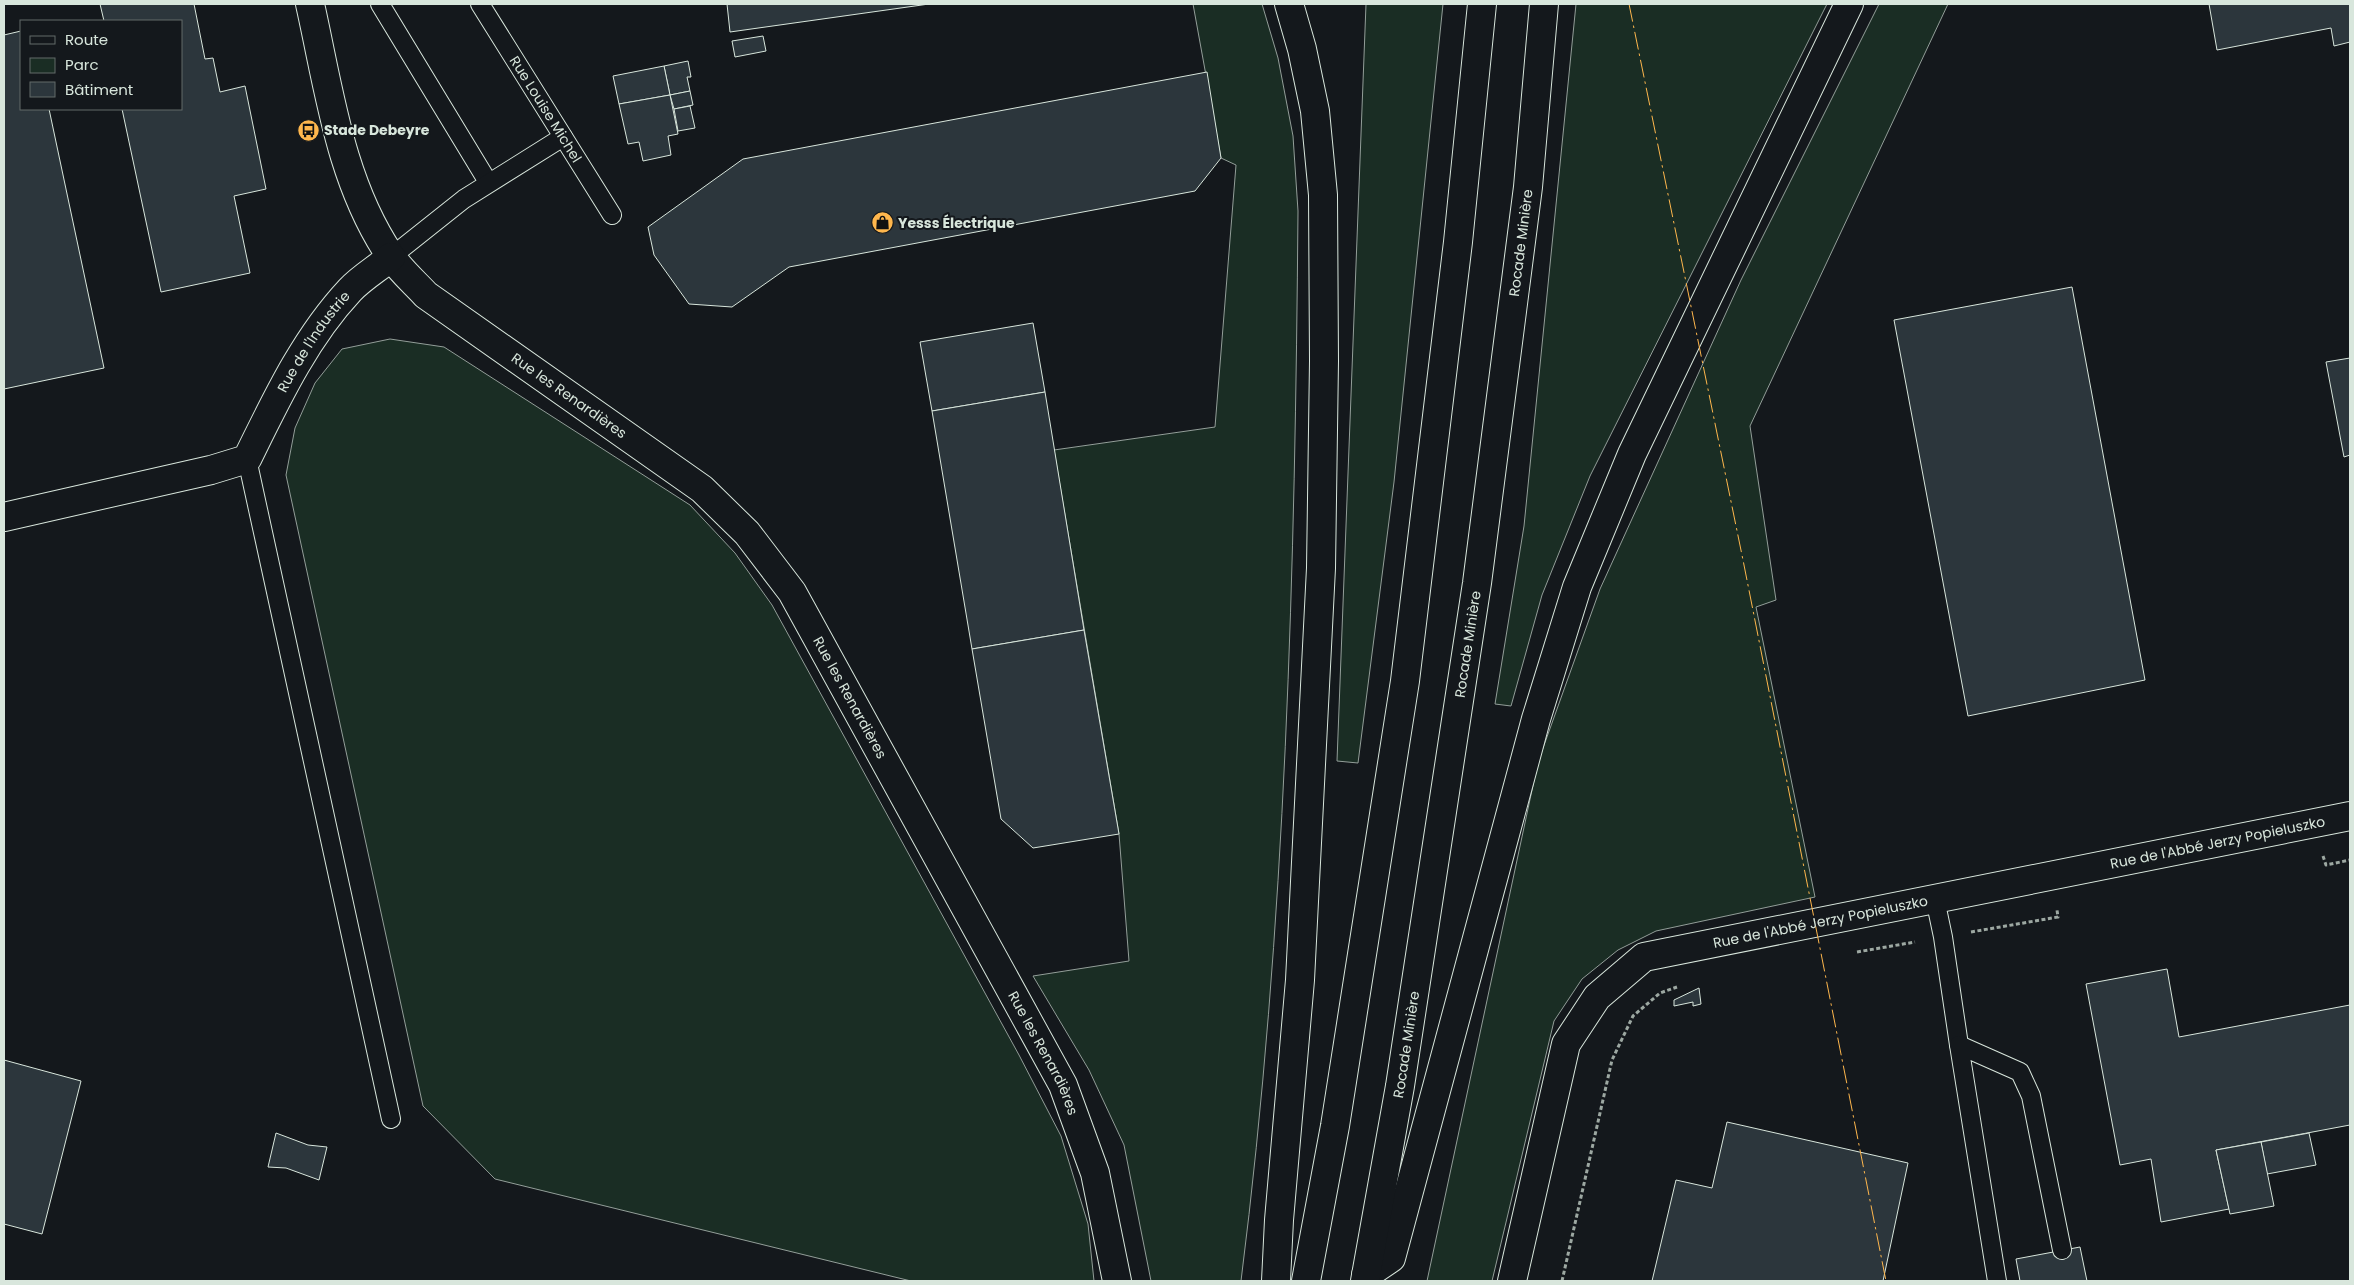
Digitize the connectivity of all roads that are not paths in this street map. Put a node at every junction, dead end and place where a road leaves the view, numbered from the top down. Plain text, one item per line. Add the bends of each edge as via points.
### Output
1 (310, 4) edge
2 (380, 4) edge
3 (480, 4) edge
4 (1289, 4) edge
5 (1482, 4) edge
6 (1544, 4) edge
7 (1849, 4) edge
8 (563, 137) junction
9 (488, 182) junction
10 (612, 215) dead end
11 (391, 257) junction
12 (247, 459) junction
13 (4, 517) edge
14 (2350, 816) edge
15 (1935, 899) junction
16 (1959, 1046) junction
17 (391, 1119) dead end
18 (2062, 1250) dead end
19 (1365, 1278) edge
20 (1117, 1281) edge
21 (1276, 1281) edge
22 (1306, 1281) edge
23 (1512, 1281) edge
24 (1997, 1281) edge

1 - 11 main road via 343,156 366,214
2 - 9 lane
3 - 8 lane, Rue Louise Michel
4 - 21 main road via 1314,111 1323,195 1324,361 1321,568 1302,941
5 - 22 main road via 1458,242 1405,681 1335,1126
6 - 19 main road, Rocade Minière via 1528,187 1478,583 1400,1086
7 - 19 main road via 1632,454 1577,587 1536,719 1391,1258
8 - 9 lane
8 - 10 lane, Rue Louise Michel
9 - 11 lane
11 - 12 main road, Rue de l'Industrie via 351,288 325,319 281,390
11 - 20 main road, Rue les Renardières via 426,295 454,316 702,489 747,533 792,592 1063,1084 1096,1174
12 - 13 main road
12 - 17 lane
14 - 15 main road, Rue de l'Abbé Jerzy Popieluszko
15 - 16 lane
15 - 23 main road, Rue de l'Abbé Jerzy Popieluszko via 1644,957 1597,997 1566,1044
16 - 18 lane via 2020,1072 2031,1096
16 - 24 lane

